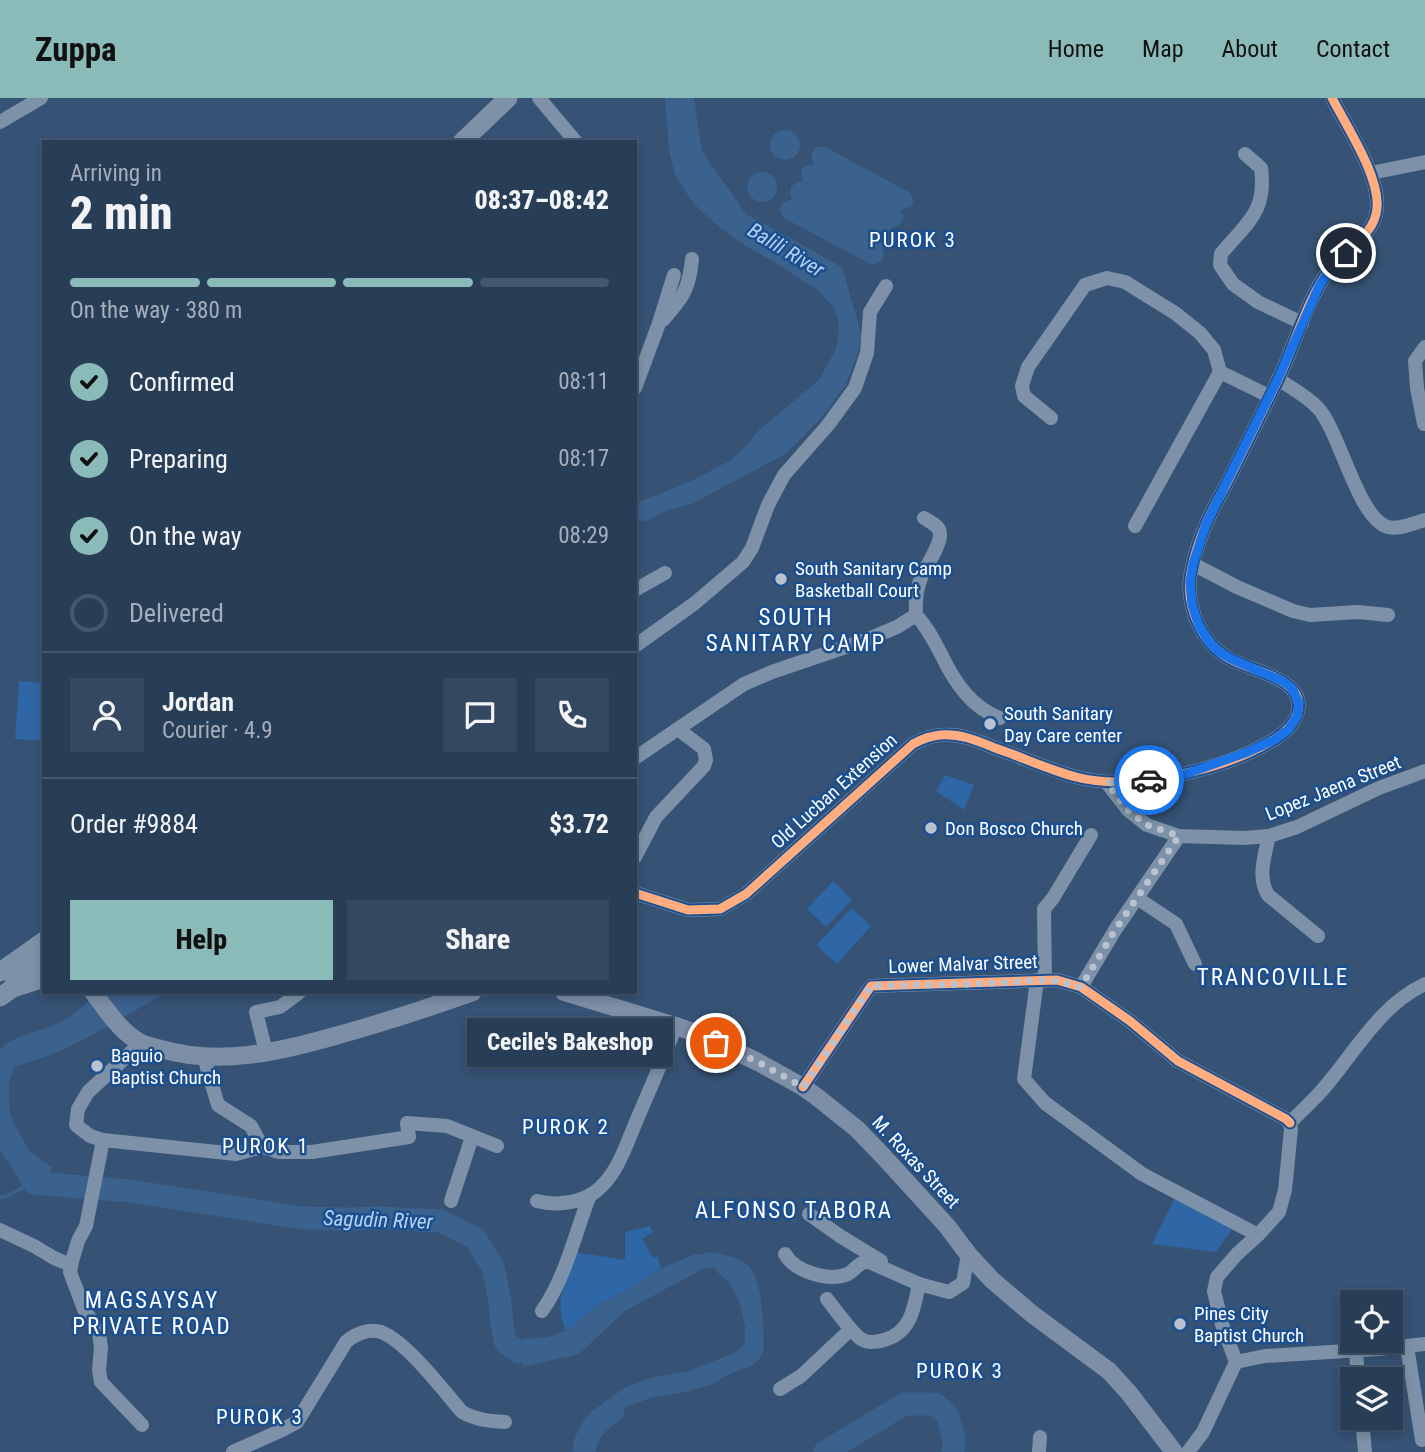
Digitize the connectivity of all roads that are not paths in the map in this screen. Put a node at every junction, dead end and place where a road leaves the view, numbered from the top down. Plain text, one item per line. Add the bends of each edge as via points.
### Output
1 (41, 98) edge
2 (509, 98) edge
3 (539, 98) edge
4 (1332, 98) edge
5 (0, 122) edge
6 (464, 140) edge
7 (574, 140) edge
8 (1245, 154) dead end
9 (1425, 162) edge
10 (1371, 173) junction
11 (692, 259) dead end
12 (674, 275) dead end
13 (886, 286) dead end
14 (1302, 323) junction
15 (658, 326) junction
16 (1425, 347) edge
17 (1220, 372) junction
18 (637, 378) edge
19 (1278, 379) junction
20 (1269, 396) junction
21 (1051, 418) dead end
22 (1424, 424) edge
23 (924, 518) dead end
24 (1425, 520) edge
25 (1135, 526) dead end
26 (1193, 564) junction
27 (665, 573) dead end
28 (637, 589) edge
29 (916, 615) junction
30 (1388, 615) dead end
31 (637, 645) edge
32 (1000, 718) dead end
33 (677, 729) junction
34 (637, 757) edge
35 (1425, 771) edge
36 (1107, 783) junction
37 (1091, 835) dead end
38 (1179, 836) junction
39 (1269, 836) junction
40 (637, 853) edge
41 (637, 894) edge
42 (1137, 898) junction
43 (1318, 936) dead end
44 (40, 949) edge
45 (1195, 964) dead end
46 (0, 972) edge
47 (42, 979) edge
48 (1041, 980) junction
49 (0, 983) edge
50 (1425, 984) edge
51 (1081, 987) junction
52 (94, 994) edge
53 (297, 994) edge
54 (467, 994) edge
55 (571, 994) edge
56 (0, 998) edge
57 (676, 1026) junction
58 (141, 1043) junction
59 (265, 1052) junction
60 (205, 1058) junction
61 (803, 1087) junction
62 (1290, 1123) junction
63 (472, 1137) junction
64 (103, 1140) junction
65 (498, 1146) dead end
66 (262, 1147) junction
67 (590, 1195) junction
68 (451, 1201) dead end
69 (537, 1201) dead end
70 (809, 1214) dead end
71 (0, 1230) edge
72 (1258, 1235) junction
73 (785, 1254) dead end
74 (968, 1254) junction
75 (71, 1265) junction
76 (927, 1286) junction
77 (827, 1299) dead end
78 (542, 1311) dead end
79 (850, 1330) junction
80 (1425, 1344) edge
81 (1403, 1346) edge
82 (1407, 1346) junction
83 (1340, 1351) edge
84 (1236, 1362) junction
85 (780, 1390) dead end
86 (505, 1422) dead end
87 (142, 1425) dead end
88 (1363, 1430) edge
89 (1040, 1437) dead end
90 (1422, 1440) dead end
91 (233, 1452) edge
92 (1039, 1452) edge
93 (1174, 1452) edge
94 (1188, 1452) edge
95 (1365, 1452) edge

1 - 5 street
2 - 6 highway
3 - 7 street
4 - 10 street
8 - 14 street via 1261,168 1264,185 1259,206 1221,254 1220,265 1233,284 1258,302
9 - 10 street
10 - 14 street via 1378,206 1375,219 1330,269
11 - 15 street via 690,281 680,301
12 - 15 street
13 - 31 street via 870,312 867,353 855,388 783,475 743,562
14 - 19 street
15 - 18 street
16 - 22 street via 1415,361
17 - 20 street
17 - 21 street via 1214,351 1200,333 1125,282 1107,278 1085,285 1028,368 1024,396
17 - 25 street
19 - 20 street
19 - 24 street via 1318,407 1369,512 1387,527
20 - 26 street via 1206,524
23 - 29 street via 940,534 920,579
26 - 30 street via 1293,611
26 - 36 street, Old Lucban Extension via 1192,605 1209,642 1231,659 1288,685 1299,703 1297,716 1288,730 1248,752 1177,777
27 - 28 street
29 - 32 street via 962,690 979,707
29 - 33 street via 866,640 744,684
33 - 34 street
33 - 40 street via 704,749 706,760 656,817
35 - 39 street, Lopez Jaena Street
36 - 38 street, Lopez Jaena Street via 1147,825
36 - 41 street, Old Lucban Extension via 1077,777 968,737 925,737 746,894 720,909 688,910
37 - 48 street via 1044,909
38 - 39 street, Lopez Jaena Street
38 - 42 street
39 - 43 street via 1263,887
42 - 45 street via 1176,924
42 - 51 street
44 - 46 highway
44 - 49 highway
47 - 56 highway via 13,988
48 - 51 street, Lower Malvar Street
48 - 61 street, Lower Malvar Street via 871,986
48 - 72 street via 1024,1079 1045,1103 1142,1174
50 - 62 street via 1410,991 1374,1024
51 - 62 street, Lower Malvar Street via 1178,1061
52 - 58 main road via 117,1024
53 - 59 street via 281,1007 257,1012
54 - 59 main road via 415,1013
55 - 57 main road, M. Roxas Street
57 - 61 main road, M. Roxas Street
57 - 67 street via 615,1170
58 - 60 main road
58 - 64 street via 88,1092 78,1109 76,1125
59 - 60 main road
60 - 66 street via 218,1105 251,1126
61 - 74 main road, M. Roxas Street via 883,1156
62 - 72 street via 1279,1212
63 - 65 street
63 - 66 street via 447,1126 407,1123 409,1137 312,1152
63 - 68 street
64 - 66 street via 236,1154
64 - 75 street via 86,1226
67 - 69 street via 570,1202
67 - 78 street via 569,1256
70 - 76 street via 884,1262 925,1278
71 - 75 street
72 - 84 street via 1217,1277 1214,1291
73 - 76 street via 789,1261 818,1276 845,1275 867,1261
74 - 76 street via 962,1283 949,1292
74 - 93 main road, M. Roxas Street via 1032,1314 1109,1371
75 - 87 street via 74,1285 99,1332 102,1382
76 - 79 street via 911,1319 894,1336 863,1341
77 - 79 street
79 - 85 street
80 - 82 street
81 - 82 street
82 - 90 street
83 - 84 street
84 - 94 street via 1203,1432
86 - 91 street via 462,1412 403,1346 380,1331 366,1332 346,1342 297,1422
88 - 95 street
89 - 92 street

